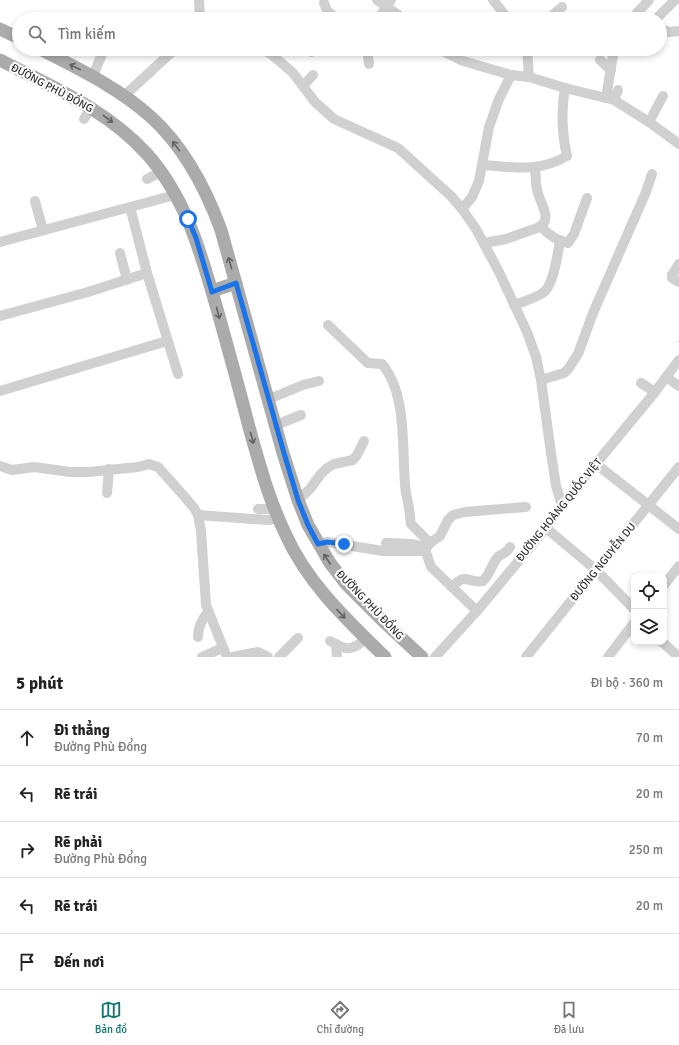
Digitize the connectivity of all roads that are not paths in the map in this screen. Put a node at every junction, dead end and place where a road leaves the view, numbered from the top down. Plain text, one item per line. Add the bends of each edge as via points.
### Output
1 (199, 0) edge
2 (377, 0) edge
3 (493, 0) edge
4 (648, 0) edge
5 (675, 0) edge
6 (324, 2) dead end
7 (389, 3) edge
8 (562, 7) dead end
9 (200, 12) edge
10 (328, 12) edge
11 (383, 12) edge
12 (397, 12) edge
13 (502, 12) edge
14 (556, 12) edge
15 (638, 12) edge
16 (663, 12) edge
17 (0, 28) edge
18 (667, 31) edge
19 (679, 31) edge
20 (12, 34) edge
21 (54, 56) edge
22 (101, 56) edge
23 (167, 56) edge
24 (272, 56) edge
25 (368, 56) edge
26 (453, 56) edge
27 (528, 56) edge
28 (613, 56) edge
29 (0, 60) edge
30 (600, 60) dead end
31 (369, 64) dead end
32 (611, 70) junction
33 (313, 75) dead end
34 (511, 75) junction
35 (93, 76) junction
36 (529, 77) junction
37 (303, 86) junction
38 (565, 88) junction
39 (618, 90) dead end
40 (124, 96) junction
41 (663, 96) dead end
42 (610, 99) junction
43 (91, 107) junction
44 (84, 119) dead end
45 (649, 122) junction
46 (679, 144) edge
47 (482, 165) junction
48 (535, 167) junction
49 (161, 172) junction
50 (652, 174) dead end
51 (147, 179) dead end
52 (176, 195) junction
53 (587, 198) dead end
54 (35, 201) dead end
55 (130, 207) junction
56 (462, 209) junction
57 (541, 227) junction
58 (43, 230) junction
59 (560, 240) junction
60 (0, 242) edge
61 (484, 244) junction
62 (120, 253) dead end
63 (679, 264) edge
64 (148, 273) junction
65 (127, 280) junction
66 (679, 282) edge
67 (236, 283) junction
68 (212, 292) junction
69 (514, 305) junction
70 (0, 316) edge
71 (328, 325) dead end
72 (167, 341) junction
73 (679, 360) edge
74 (178, 374) dead end
75 (666, 377) junction
76 (541, 380) junction
77 (319, 381) dead end
78 (641, 383) dead end
79 (679, 386) edge
80 (0, 391) edge
81 (655, 392) junction
82 (269, 399) junction
83 (301, 415) dead end
84 (276, 425) junction
85 (364, 441) dead end
86 (596, 464) junction
87 (0, 466) edge
88 (679, 467) edge
89 (109, 469) junction
90 (107, 494) dead end
91 (298, 500) junction
92 (649, 504) junction
93 (562, 505) junction
94 (526, 507) dead end
95 (258, 509) dead end
96 (276, 514) junction
97 (198, 515) junction
98 (546, 528) junction
99 (679, 529) edge
100 (386, 543) dead end
101 (318, 544) junction
102 (427, 546) junction
103 (510, 547) dead end
104 (679, 566) edge
105 (596, 570) junction
106 (667, 581) edge
107 (452, 587) junction
108 (631, 606) edge
109 (477, 611) junction
110 (208, 612) junction
111 (631, 627) edge
112 (198, 637) dead end
113 (298, 638) dead end
114 (366, 639) junction
115 (665, 645) edge
116 (224, 652) edge
117 (202, 657) edge
118 (232, 657) edge
119 (268, 657) edge
120 (279, 657) edge
121 (337, 657) edge
122 (385, 657) edge
123 (422, 657) edge
124 (435, 657) edge
125 (526, 657) edge
126 (608, 657) edge
127 (679, 657) edge

1 - 9 street
2 - 7 street
3 - 13 street
4 - 15 street
5 - 16 street
6 - 10 street
7 - 11 street
7 - 12 street
8 - 14 street
17 - 20 main road
18 - 19 street
35 -> 21 main road, ĐƯỜNG PHÙ ĐỔNG
22 - 35 street
23 - 40 street
24 - 37 street via 293,73
25 - 31 street
26 - 34 street
27 - 36 street
28 - 32 street
29 - 43 main road, ĐƯỜNG PHÙ ĐỔNG
30 - 32 street
32 - 42 street
33 - 37 street
34 - 36 street
34 - 47 street via 489,127
35 - 40 main road, ĐƯỜNG PHÙ ĐỔNG
36 - 38 street
37 - 56 street via 315,102 334,119 398,148 440,185
38 - 42 street
38 - 48 street via 562,103 567,156 548,165
39 - 42 street
67 -> 40 main road, ĐƯỜNG PHÙ ĐỔNG via 221,230 202,185 171,139 151,117
41 - 45 street
42 - 45 street
43 - 44 street
43 -> 49 main road, ĐƯỜNG PHÙ ĐỔNG via 116,125 147,154
45 - 46 street
47 - 48 street
47 - 56 street via 472,197
48 - 57 street via 537,191 546,216
49 - 51 street
49 - 52 main road, ĐƯỜNG PHÙ ĐỔNG
50 - 76 street via 578,354 564,373
52 - 55 street
52 - 68 main road, ĐƯỜNG PHÙ ĐỔNG via 196,238
53 - 59 street via 570,241 567,243
54 - 58 street
55 - 58 street
55 - 64 street
56 - 61 street
57 - 59 street
57 - 61 street
58 - 60 street
59 - 69 street via 556,263 545,291
61 - 69 street
62 - 65 street
63 - 66 street via 672,275 672,278
64 - 65 street
64 - 72 street
65 - 70 street
67 - 68 main road
67 - 82 main road, ĐƯỜNG PHÙ ĐỔNG
68 -> 96 main road, ĐƯỜNG PHÙ ĐỔNG via 258,460
69 - 76 street via 536,357
71 - 102 street via 368,363 382,364 396,391 402,419 405,486 410,520
72 - 74 street
72 - 80 street
73 - 75 street, ĐƯỜNG HOÀNG QUỐC VIỆT
75 - 79 street
75 - 81 street, ĐƯỜNG HOÀNG QUỐC VIỆT
76 - 93 street via 556,486
77 - 82 street
78 - 81 street
81 - 86 street, ĐƯỜNG HOÀNG QUỐC VIỆT
82 - 84 main road, ĐƯỜNG PHÙ ĐỔNG
83 - 84 street
84 - 91 main road, ĐƯỜNG PHÙ ĐỔNG
85 - 91 street via 353,460 327,468
86 - 92 street
86 - 93 street, ĐƯỜNG HOÀNG QUỐC VIỆT
87 - 89 street via 12,470 34,467 70,472
88 - 92 street, ĐƯỜNG NGUYỄN DU
89 - 90 street
89 - 97 street via 149,464 158,467
91 - 101 main road, ĐƯỜNG PHÙ ĐỔNG
92 - 99 street
92 - 105 street, ĐƯỜNG NGUYỄN DU
93 - 98 street, ĐƯỜNG HOÀNG QUỐC VIỆT
94 - 102 street via 453,515 440,536
95 - 96 street
96 - 97 street via 268,520
96 -> 114 main road, ĐƯỜNG PHÙ ĐỔNG via 289,542 310,576 328,600
97 - 110 street
98 - 105 street
98 - 109 street, ĐƯỜNG HOÀNG QUỐC VIỆT
100 - 102 street
101 - 102 street via 327,542 383,551 411,551
123 -> 101 main road, ĐƯỜNG PHÙ ĐỔNG via 347,585
102 - 107 street via 431,567
103 - 107 street via 498,557 489,576 483,581 461,578
104 - 106 street
105 - 108 street
105 - 125 street, ĐƯỜNG NGUYỄN DU
107 - 109 street
109 - 124 street, ĐƯỜNG HOÀNG QUỐC VIỆT
110 - 112 street via 198,630
110 - 116 street
111 - 126 street
113 - 120 street
114 - 121 street via 351,649 333,642
114 - 122 main road, ĐƯỜNG PHÙ ĐỔNG
115 - 127 street
116 - 117 street
118 - 119 street via 258,652

